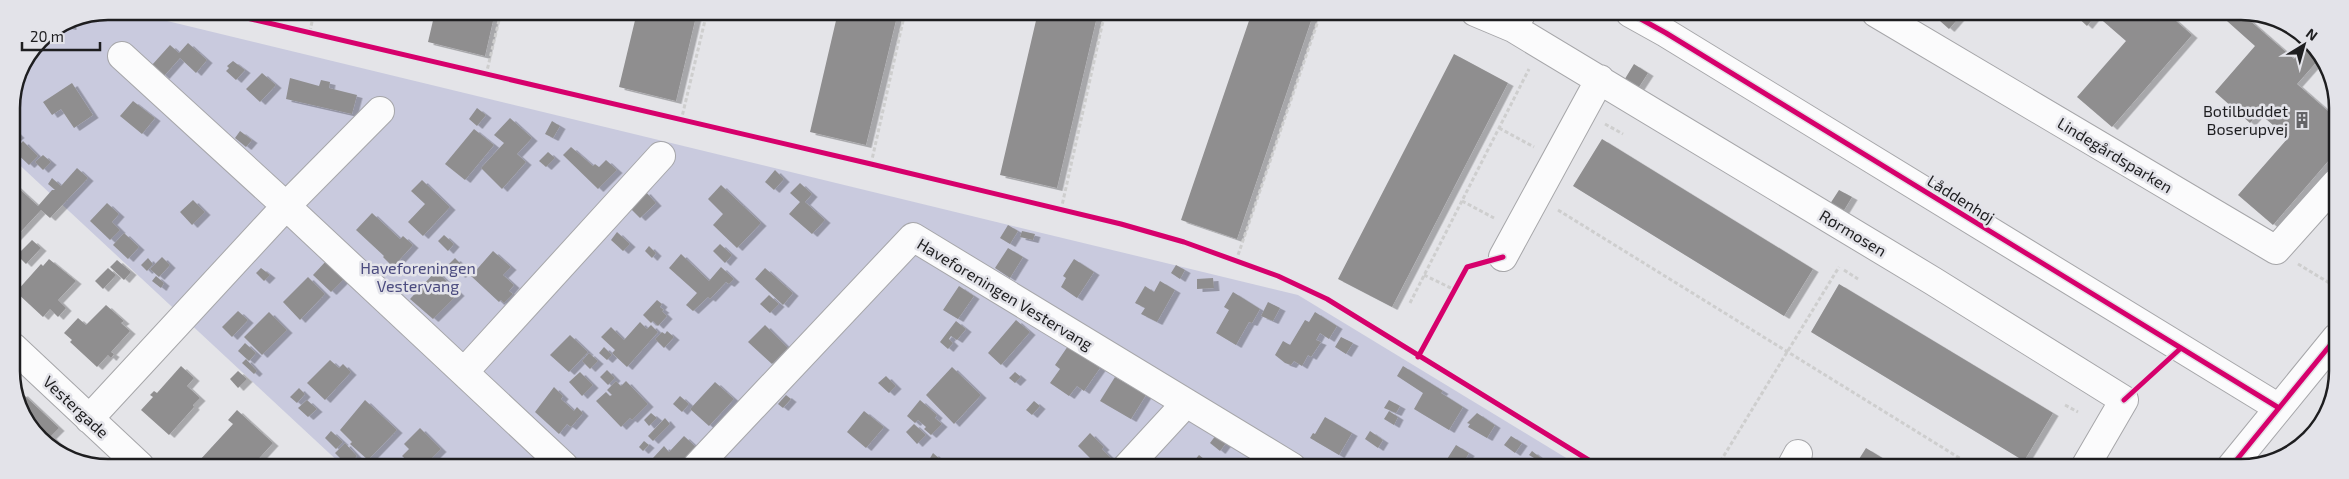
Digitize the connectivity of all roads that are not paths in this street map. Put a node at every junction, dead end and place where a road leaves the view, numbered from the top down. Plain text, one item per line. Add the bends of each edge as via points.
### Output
1 (1518, 20) edge
2 (1644, 20) edge
3 (1888, 20) edge
4 (122, 56) dead end
5 (1600, 79) junction
6 (380, 111) dead end
7 (661, 156) dead end
8 (2329, 191) edge
9 (286, 206) junction
10 (1503, 257) dead end
11 (2329, 347) edge
12 (20, 354) edge
13 (464, 372) junction
14 (1186, 403) junction
15 (2279, 408) junction
16 (89, 419) junction
17 (132, 459) edge
18 (557, 459) edge
19 (704, 459) edge
20 (1134, 459) edge
21 (1279, 459) edge
22 (2090, 459) edge
23 (2237, 459) edge

1 - 5 street, Rørmosen via 1542,45
2 - 15 street, Låddenhøj
3 - 8 street, Lindegårdsparken via 2276,250
4 - 9 street
5 - 10 street
5 - 22 street, Rørmosen via 2124,400
6 - 9 street
7 - 13 street
9 - 13 street
9 - 16 street
11 - 15 street
12 - 16 street, Vestergade
13 - 18 street
14 - 19 street, Haveforeningen Vestervang via 913,237
14 - 20 street
14 - 21 street, Haveforeningen Vestervang
15 - 23 street
16 - 17 street, Vestergade

